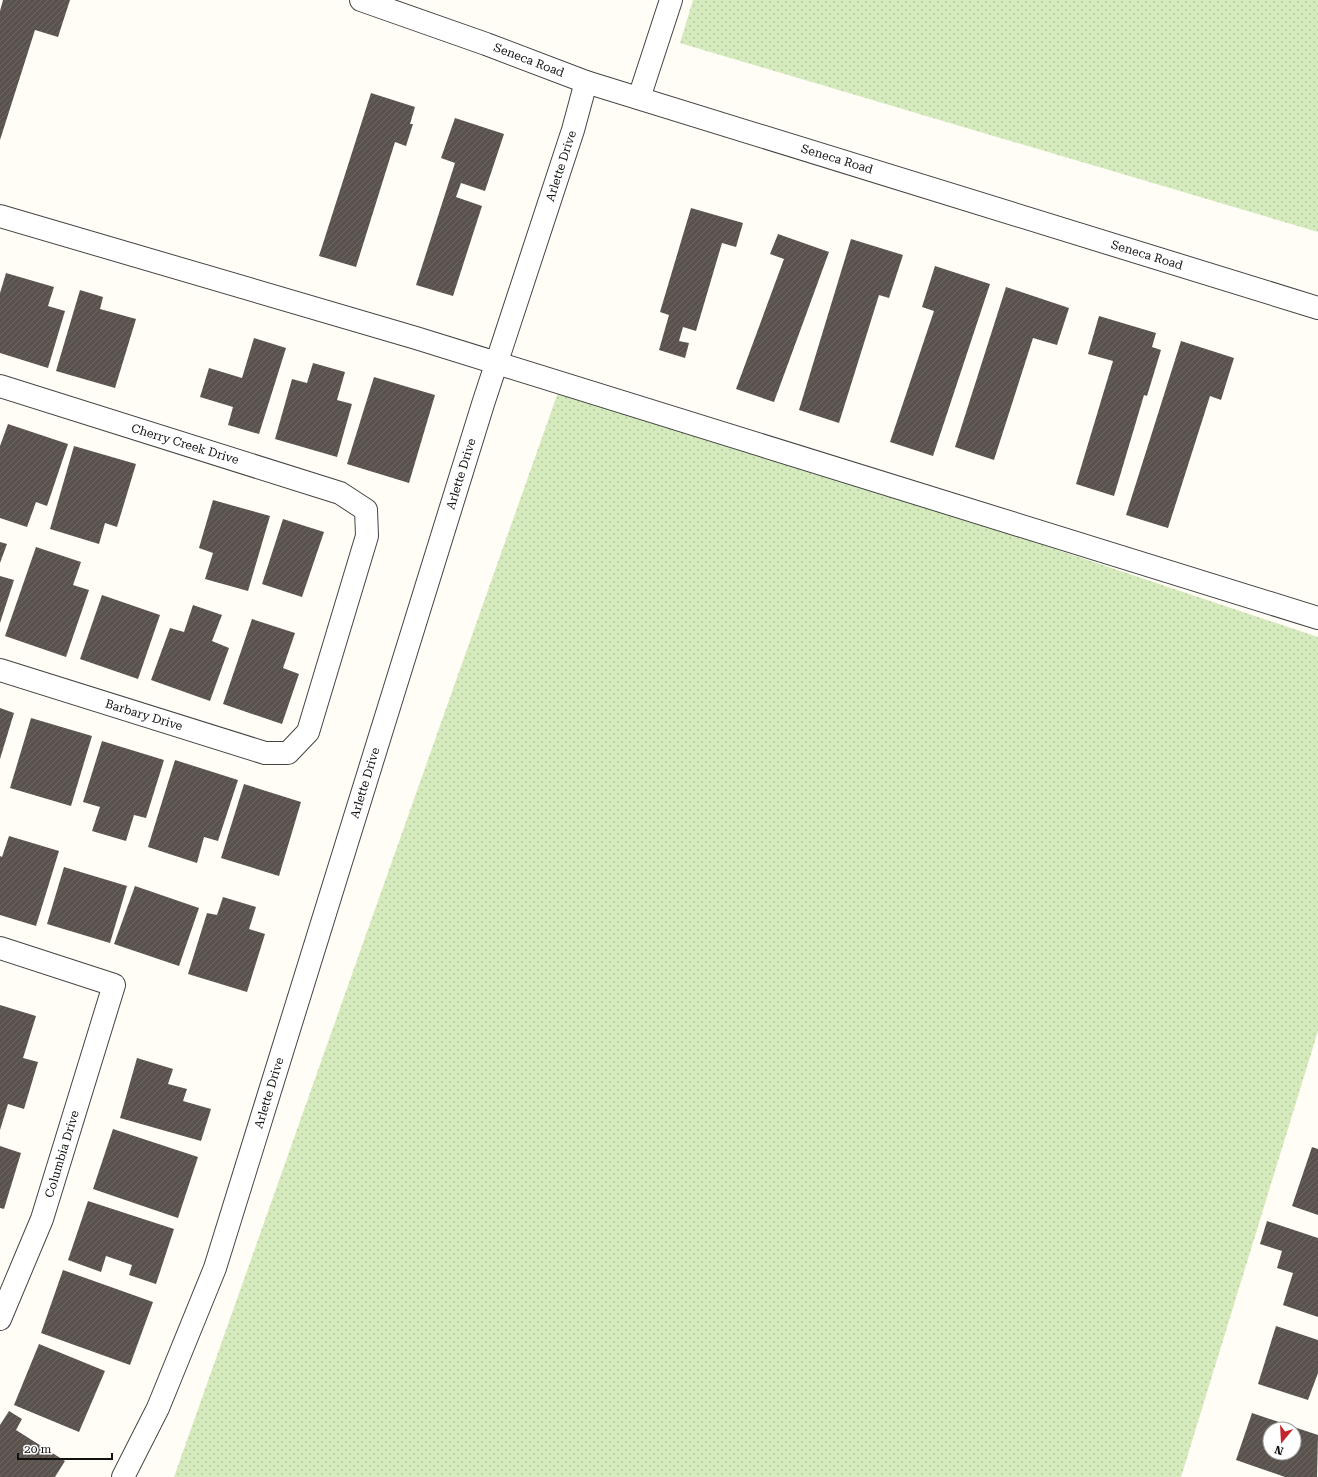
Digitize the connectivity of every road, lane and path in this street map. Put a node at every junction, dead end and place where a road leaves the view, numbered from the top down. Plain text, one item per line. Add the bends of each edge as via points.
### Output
1 (361, 0) edge
2 (671, 0) edge
3 (586, 82) junction
4 (639, 98) junction
5 (0, 216) edge
6 (1318, 308) edge
7 (496, 364) junction
8 (0, 386) edge
9 (1318, 618) edge
10 (0, 670) edge
11 (288, 753) joint
12 (0, 948) edge
13 (0, 1319) edge
14 (123, 1477) edge

1 - 3 street, Seneca Road
2 - 4 street
3 - 4 street, Seneca Road
3 - 7 street, Arlette Drive via 573,130
4 - 6 street, Seneca Road
5 - 7 street via 416,338
7 - 9 street
7 - 14 street, Arlette Drive via 215,1268 158,1408
8 - 11 street, Cherry Creek Drive via 340,493 366,510 367,536 308,732
10 - 11 street, Barbary Drive via 264,753
12 - 13 street, Columbia Drive via 114,985 42,1219

